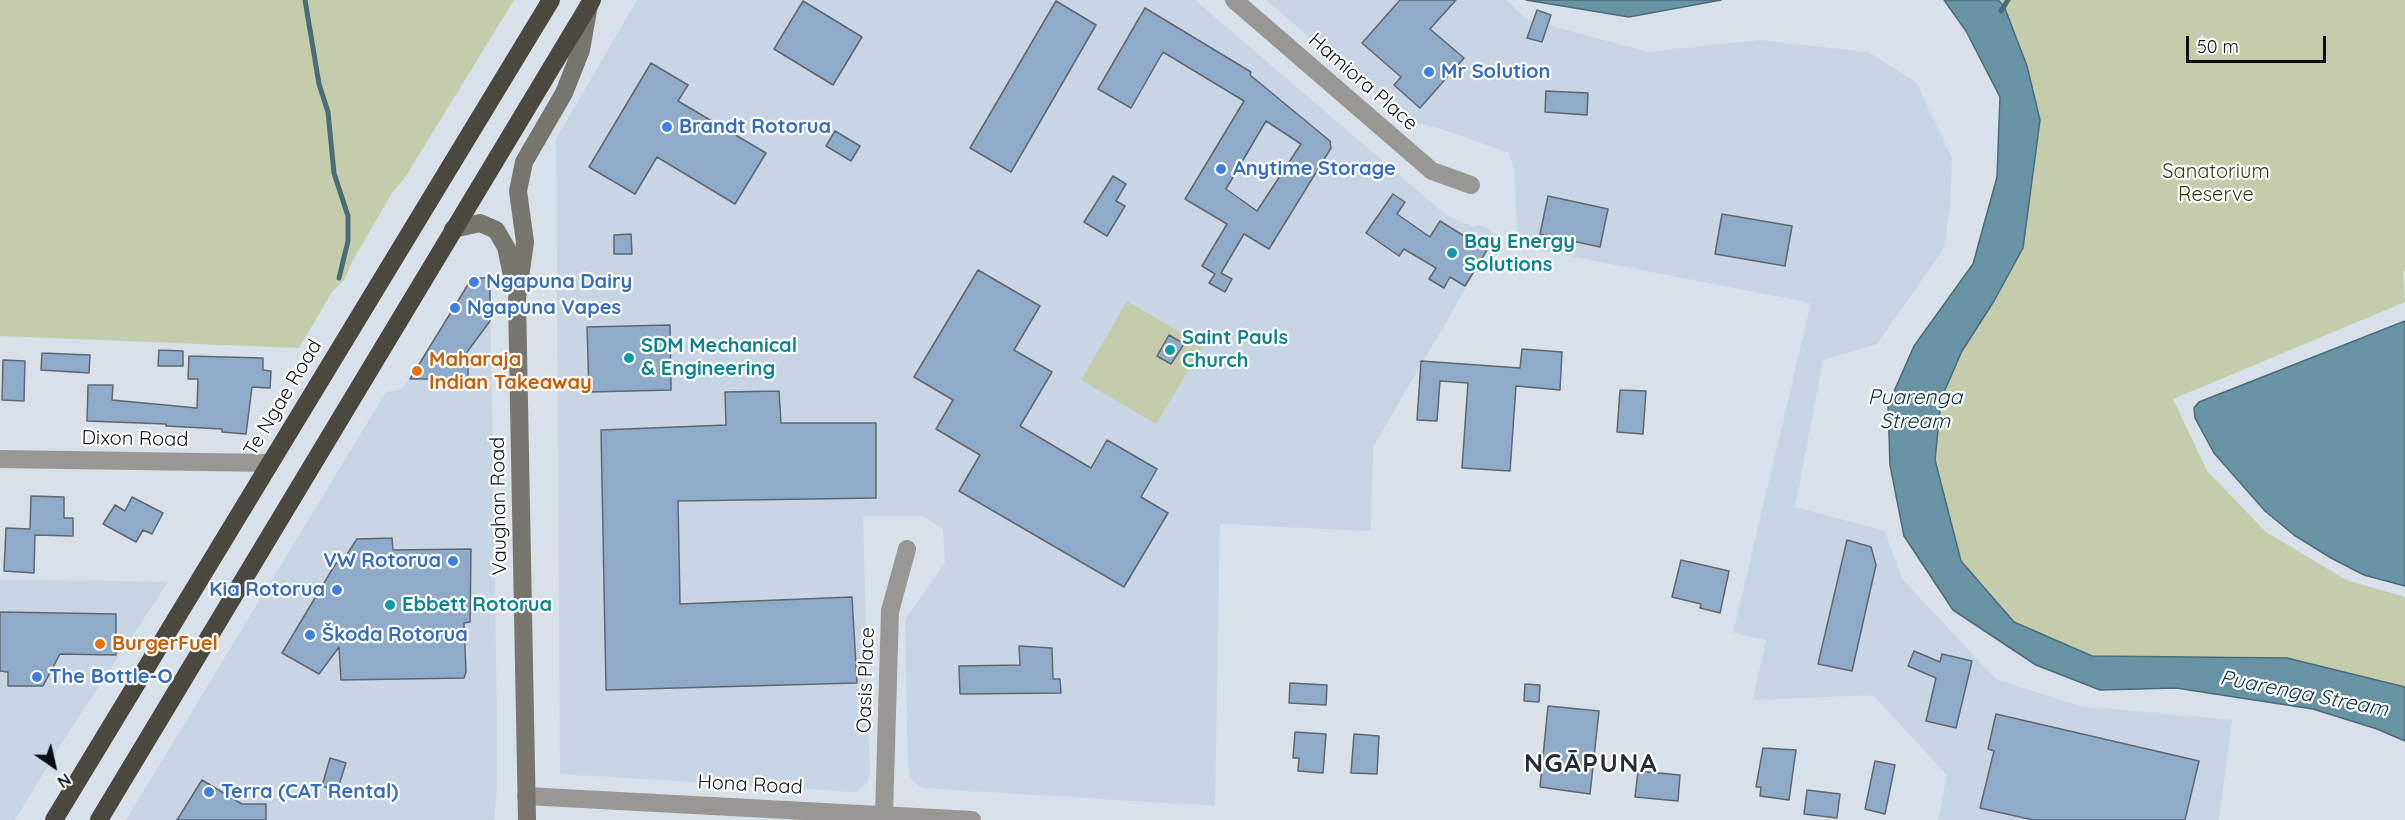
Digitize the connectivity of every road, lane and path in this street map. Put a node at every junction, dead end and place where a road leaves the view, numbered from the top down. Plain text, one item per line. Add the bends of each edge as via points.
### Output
1 (551, 0) edge
2 (1234, 0) edge
3 (590, 2) edge
4 (1471, 185) dead end
5 (453, 229) junction
6 (517, 299) junction
7 (0, 459) edge
8 (270, 463) junction
9 (907, 549) dead end
10 (526, 796) junction
11 (884, 815) junction
12 (54, 820) edge
13 (99, 820) edge
14 (527, 820) edge
15 (972, 820) edge

1 - 8 highway, Te Ngae Road
2 - 4 street, Hamiora Place via 1432,171
3 - 5 highway
3 - 6 street, Vaughan Road via 582,50 564,93 520,174 518,191 525,243
5 - 6 street, Vaughan Road via 480,223 496,230 506,247
5 - 13 highway
6 - 10 street, Vaughan Road
7 - 8 street, Dixon Road
8 - 12 highway, Te Ngae Road
9 - 11 street, Oasis Place via 890,611
10 - 11 street, Hona Road
10 - 14 street, Vaughan Road
11 - 15 street, Hona Road

